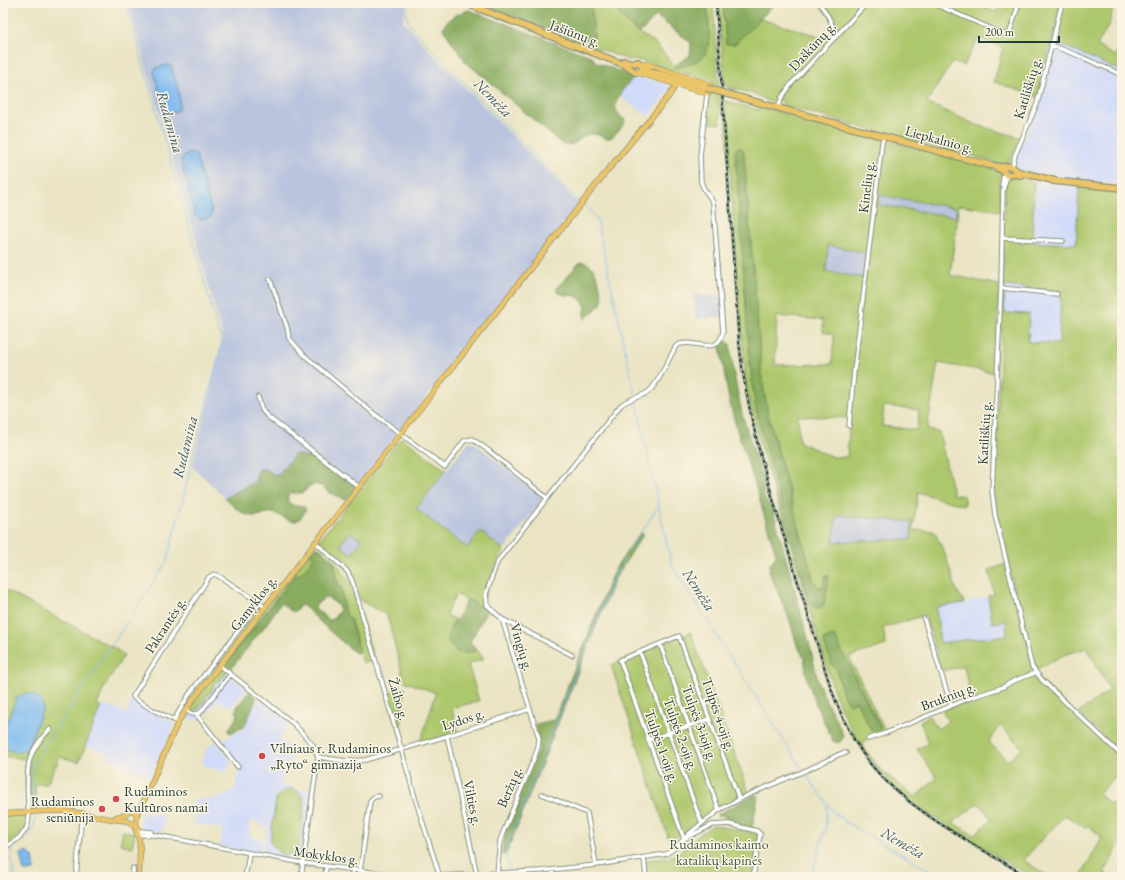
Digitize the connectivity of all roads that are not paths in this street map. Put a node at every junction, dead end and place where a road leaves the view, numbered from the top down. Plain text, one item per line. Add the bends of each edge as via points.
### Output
1 (465, 3) edge
2 (472, 3) edge
3 (819, 3) edge
4 (867, 3) edge
5 (932, 3) edge
6 (1020, 3) edge
7 (1062, 3) edge
8 (836, 37) junction
9 (1051, 45) junction
10 (637, 68) junction
11 (1122, 75) edge
12 (676, 85) junction
13 (707, 91) junction
14 (778, 108) junction
15 (884, 136) junction
16 (1008, 170) junction
17 (1122, 188) edge
18 (1002, 238) junction
19 (1063, 241) dead end
20 (270, 279) dead end
21 (1001, 288) junction
22 (1057, 294) dead end
23 (258, 397) dead end
24 (849, 426) dead end
25 (400, 434) junction
26 (359, 487) junction
27 (547, 498) junction
28 (315, 542) junction
29 (260, 603) junction
30 (264, 607) junction
31 (502, 619) junction
32 (924, 619) dead end
33 (660, 644) junction
34 (640, 652) junction
35 (572, 655) dead end
36 (219, 665) junction
37 (1035, 672) junction
38 (230, 675) junction
39 (951, 706) junction
40 (530, 709) junction
41 (185, 710) junction
42 (196, 714) junction
43 (709, 718) junction
44 (176, 721) junction
45 (689, 726) junction
46 (50, 728) dead end
47 (668, 733) junction
48 (447, 736) junction
49 (868, 739) dead end
50 (648, 740) junction
51 (402, 749) junction
52 (846, 753) dead end
53 (1122, 756) edge
54 (318, 757) junction
55 (238, 767) dead end
56 (542, 794) dead end
57 (379, 796) dead end
58 (739, 799) junction
59 (719, 810) junction
60 (30, 812) junction
61 (135, 812) junction
62 (3, 814) edge
63 (82, 814) junction
64 (125, 817) junction
65 (710, 817) junction
66 (133, 822) junction
67 (702, 823) junction
68 (712, 825) junction
69 (138, 833) junction
70 (684, 839) junction
71 (3, 848) edge
72 (248, 854) junction
73 (644, 858) junction
74 (303, 864) junction
75 (596, 865) junction
76 (326, 866) junction
77 (133, 868) dead end
78 (353, 870) junction
79 (551, 870) junction
80 (360, 871) junction
81 (497, 874) junction
82 (477, 875) junction
83 (440, 876) edge
84 (76, 877) edge
85 (133, 877) edge
86 (139, 877) edge
87 (245, 877) edge
88 (302, 877) edge
89 (325, 877) edge
90 (351, 877) edge
91 (412, 877) edge
92 (555, 877) edge
93 (646, 877) edge
94 (753, 877) edge

1 - 10 highway, Jašiūnų g.
2 - 10 highway, Jašiūnų g.
3 - 8 street via 832,22
4 - 8 street, Daškūnų g.
5 - 6 street via 1009,35
7 - 9 street, Katiliškių g.
8 - 14 street, Daškūnų g. via 789,87
9 - 11 street
9 - 16 street, Katiliškių g. via 1037,104
10 - 12 main road
10 - 13 highway, Jašiūnų g.
10 - 13 main road via 646,64 709,84 712,88 710,92
12 - 13 main road
12 - 25 main road, Gamyklos g.
13 - 14 highway, Jašiūnų g., bridge
13 - 27 street via 700,156 701,182 713,202 722,336 717,344 710,346 683,343 676,346 651,389 628,399 620,406
14 - 15 highway, Liepkalnio g.
15 - 16 highway, Liepkalnio g.
15 - 24 street, Kinelių g.
16 - 17 highway, Liepkalnio g. via 1056,181
16 - 18 street, Katiliškių g. via 1002,185
18 - 19 street
18 - 21 street, Katiliškių g.
20 - 25 street via 292,342 339,386
21 - 22 street
21 - 37 street, Katiliškių g. via 992,490 995,515
23 - 26 street via 267,416
25 - 26 main road, Gamyklos g.
25 - 27 street via 445,467 464,441 472,439
26 - 28 main road, Gamyklos g.
27 - 31 street via 496,564 486,594 486,602
28 - 30 main road, Gamyklos g.
28 - 51 street, Žaibo g. via 347,571 352,580
29 - 30 street, Pakrantės g.
29 - 44 street via 190,693
29 - 44 street, Pakrantės g. via 217,575 209,577 134,693 134,698
30 - 36 main road, Gamyklos g.
31 - 35 street, Vingių g.
31 - 40 street, Vingių g.
32 - 39 street
33 - 34 street
33 - 43 street, Tulpės 4-oji g. via 679,636
33 - 45 street, Tulpės 3-ioji g.
34 - 47 street, Tulpės 2-oji g.
34 - 50 street, Tulpės 1-oji g. via 620,660
36 - 38 street
36 - 41 main road, Gamyklos g.
37 - 39 street, Bruknių g. via 1003,688
37 - 53 street
38 - 42 street via 201,712
38 - 54 street via 294,724 313,746
39 - 49 street, Bruknių g.
40 - 48 street, Lydos g.
40 - 81 street, Beržų g. via 539,738 538,747 502,833 498,849
41 - 42 street
41 - 44 main road, Gamyklos g.
42 - 55 street
43 - 45 street
43 - 58 street, Tulpės 4-oji g.
44 - 61 main road, Gamyklos g. via 142,804
45 - 47 street
45 - 59 street, Tulpės 3-ioji g.
46 - 60 street via 40,739 29,760 27,774
47 - 50 street
47 - 67 street, Tulpės 2-oji g.
48 - 51 street, Lydos g.
48 - 82 street, Vilties g.
50 - 70 street, Tulpės 1-oji g.
51 - 54 street, Lydos g. via 357,761
51 - 83 street, Žaibo g.
52 - 58 street, Mokyklos g.
54 - 74 street
56 - 75 street via 587,813
57 - 80 street via 370,801
58 - 59 street, Mokyklos g.
59 - 65 street, Mokyklos g.
60 - 62 main road
60 - 63 main road via 57,811
60 - 71 street via 24,832 17,840
61 - 64 main road via 129,810
61 - 66 main road, Gamyklos g. via 137,818
63 - 64 main road via 108,818
63 - 84 street
64 - 66 main road
65 - 67 street, Mokyklos g.
65 - 68 street
66 - 69 main road
67 - 70 street, Mokyklos g.
68 - 70 street
68 - 94 street via 730,824 759,832
69 - 72 street, Mokyklos g. via 155,834
69 - 86 main road
70 - 73 street, Mokyklos g. via 666,854
72 - 74 street, Mokyklos g.
72 - 87 street
73 - 75 street, Mokyklos g.
73 - 93 street
74 - 76 street, Mokyklos g.
74 - 88 street
75 - 79 street, Mokyklos g.
76 - 78 street, Mokyklos g.
76 - 89 street
77 - 85 street
78 - 80 street, Mokyklos g.
78 - 90 street
79 - 81 street, Mokyklos g.
79 - 92 street
80 - 91 street, Mokyklos g.
81 - 82 street, Mokyklos g.
82 - 83 street, Mokyklos g.
83 - 91 street, Mokyklos g.

